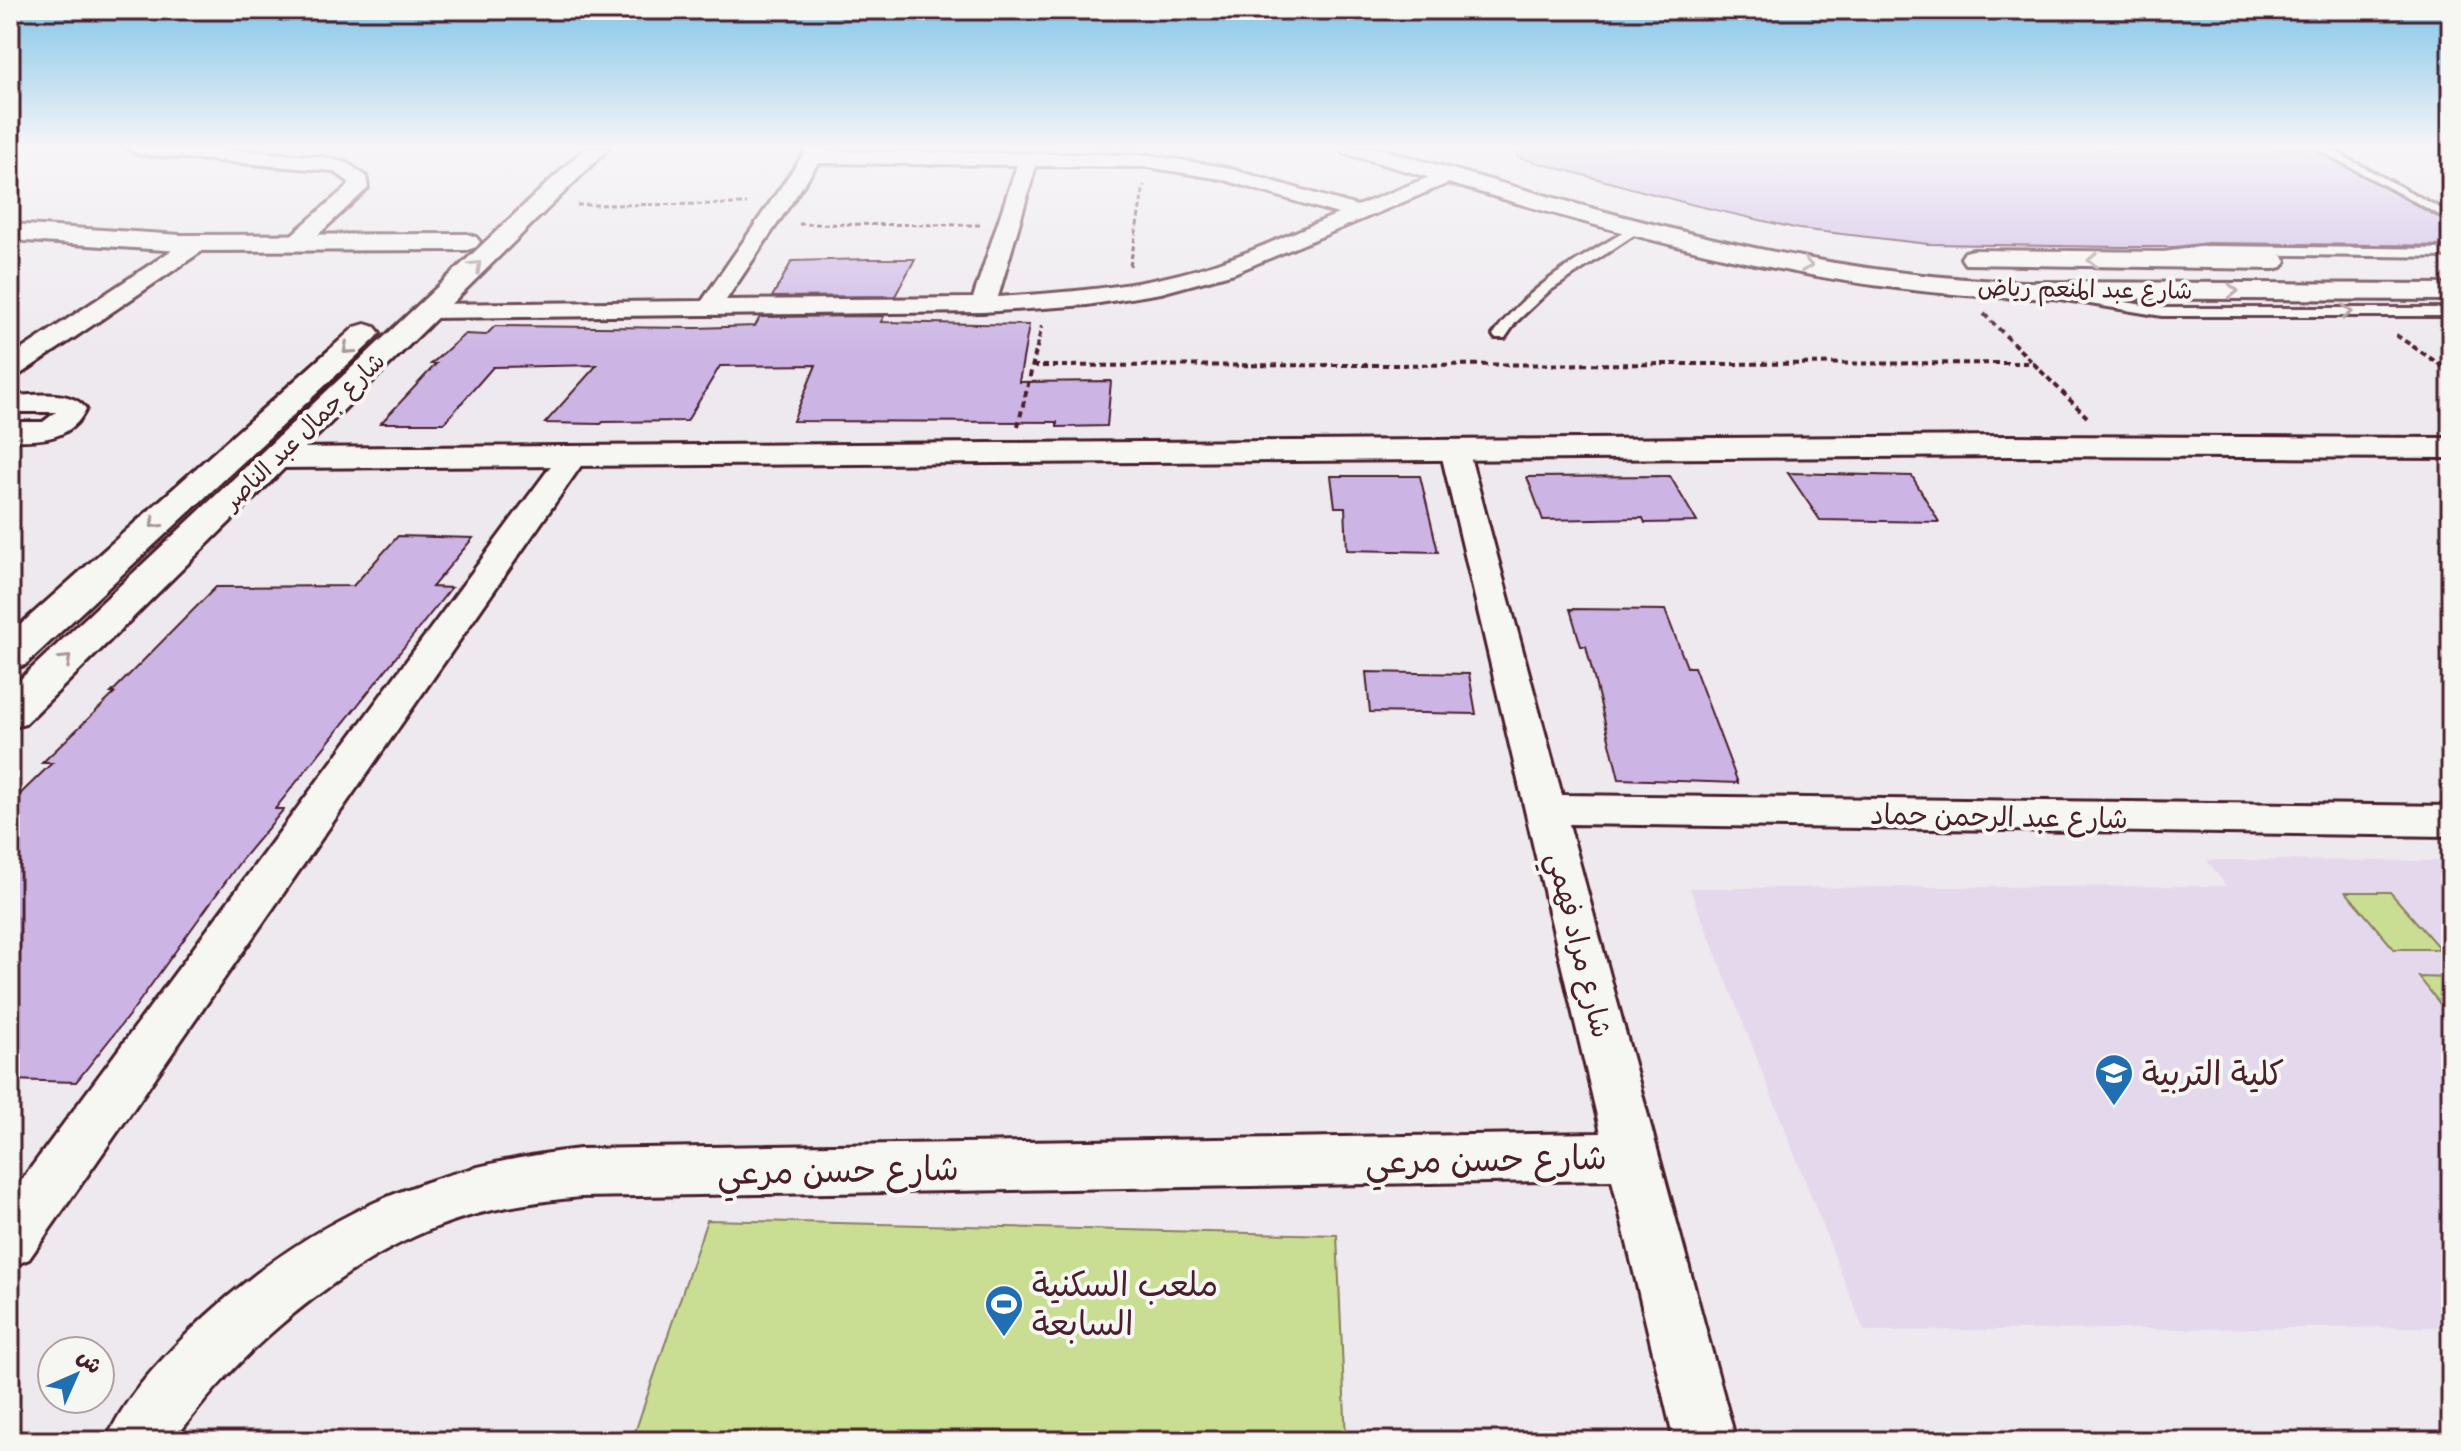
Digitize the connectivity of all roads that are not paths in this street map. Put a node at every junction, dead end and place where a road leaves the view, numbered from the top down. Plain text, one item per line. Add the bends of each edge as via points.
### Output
1 (327, 216) edge
2 (497, 216) edge
3 (529, 216) edge
4 (772, 216) edge
5 (1011, 216) edge
6 (1356, 216) edge
7 (1599, 216) edge
8 (1640, 227) junction
9 (10, 232) edge
10 (200, 242) junction
11 (297, 242) junction
12 (467, 242) junction
13 (2451, 253) edge
14 (1948, 255) dead end
15 (2151, 259) junction
16 (2451, 263) edge
17 (2451, 292) edge
18 (2046, 293) junction
19 (983, 305) junction
20 (709, 308) junction
21 (430, 311) junction
22 (2451, 312) edge
23 (1500, 335) dead end
24 (11, 368) edge
25 (10, 404) edge
26 (10, 431) edge
27 (2451, 448) edge
28 (1454, 449) junction
29 (572, 457) junction
30 (277, 458) junction
31 (10, 656) edge
32 (10, 714) edge
33 (1547, 809) junction
34 (2451, 821) edge
35 (1631, 1156) junction
36 (10, 1241) edge
37 (137, 1441) edge
38 (1705, 1441) edge

1 - 11 street
2 - 12 street, شارع جمال عبد الناصر
21 -> 3 street, شارع جمال عبد الناصر
4 - 20 street
5 - 19 street
6 - 19 street via 1226,268 1125,293
7 - 8 street, شارع عبد المنعم رياض
8 -> 18 street, شارع عبد المنعم رياض via 1794,263 1956,287
8 - 23 lane via 1530,299
9 - 10 street
10 - 11 street
10 - 24 street
11 - 12 street
12 -> 31 street, شارع جمال عبد الناصر
13 - 15 lane via 2207,250
15 -> 14 street, شارع عبد المنعم رياض via 2023,261
15 - 16 street, شارع عبد المنعم رياض
18 -> 17 street, شارع عبد المنعم رياض
18 -> 22 lane via 2152,311
19 - 20 street
20 - 21 street
21 - 30 street, شارع جمال عبد الناصر
25 - 26 street via 64,404 72,409 55,428
27 - 28 street
28 - 29 street
28 - 33 street, شارع مراد فهمي
29 - 30 street
29 - 36 street
32 -> 30 street, شارع جمال عبد الناصر
33 - 34 street, شارع عبد الرحمن حماد
33 - 35 street, شارع مراد فهمي
35 - 37 street, شارع حسن مرعي via 580,1173 524,1180 419,1208 307,1273 205,1355 160,1404
35 - 38 street, شارع مراد فهمي

